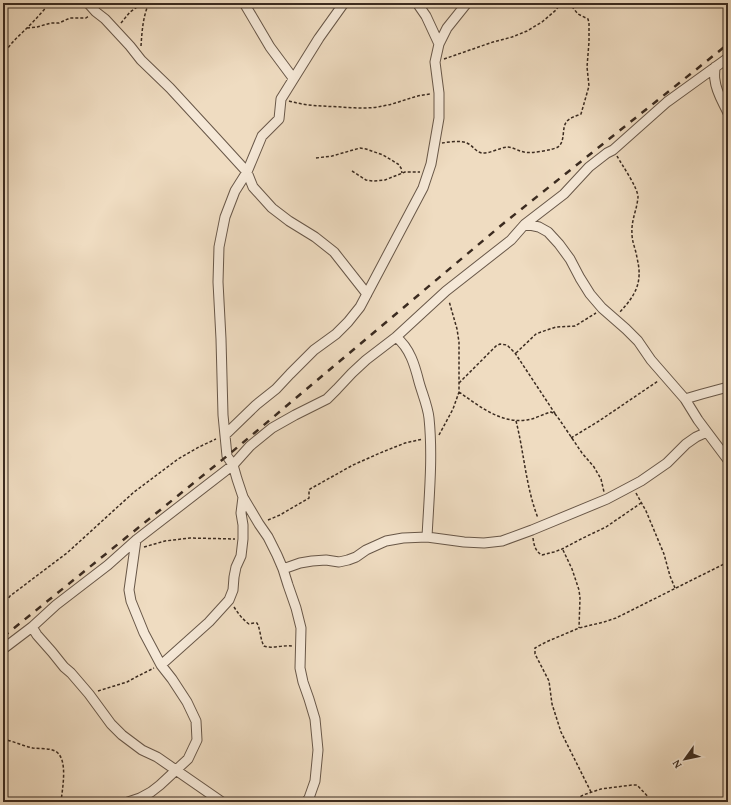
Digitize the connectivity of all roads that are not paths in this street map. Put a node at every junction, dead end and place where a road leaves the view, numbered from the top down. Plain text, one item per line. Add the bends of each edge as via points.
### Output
1 (88, 3) edge
2 (244, 3) edge
3 (344, 3) edge
4 (417, 3) edge
5 (467, 3) edge
6 (439, 44) junction
7 (728, 58) edge
8 (715, 67) junction
9 (293, 78) junction
10 (728, 113) edge
11 (246, 172) junction
12 (525, 224) junction
13 (367, 294) junction
14 (396, 337) junction
15 (728, 387) edge
16 (685, 399) junction
17 (707, 432) junction
18 (225, 435) junction
19 (728, 460) edge
20 (233, 465) junction
21 (243, 497) junction
22 (427, 537) junction
23 (135, 545) junction
24 (283, 569) junction
25 (32, 626) junction
26 (3, 649) edge
27 (161, 665) junction
28 (176, 770) junction
29 (128, 802) edge
30 (222, 802) edge
31 (306, 802) edge

1 - 11 street
2 - 9 street via 270,47
3 - 9 street
4 - 6 street
5 - 6 street via 447,28
6 - 13 street via 435,62 439,118 431,164 423,188
7 - 8 street
8 - 10 street via 714,79
8 - 12 street via 589,167 564,194
9 - 11 street via 281,99 279,119 262,136
11 - 13 street via 253,188 272,208 334,252
11 - 18 street via 235,191 219,247 218,282
12 - 14 street via 511,240 446,291
12 - 16 street via 548,232 559,244 590,294 638,341 650,360
13 - 18 street via 360,307 336,334 314,350
14 - 20 street via 366,360 327,398 272,428 250,446
14 - 22 street via 408,351 415,368 434,438
15 - 16 street
16 - 17 street
17 - 19 street
17 - 22 street via 686,444 671,460 641,481 606,499 532,530 502,541 484,543
18 - 20 street via 227,456
20 - 21 street
20 - 23 street
21 - 24 street via 268,537
21 - 27 street via 241,556 229,600 209,622
22 - 24 street via 386,541 356,557 339,562 312,561
23 - 25 street
23 - 27 street via 129,590 131,601
24 - 31 street via 301,628 300,668 315,719 318,750 315,782
25 - 26 street
25 - 28 street via 111,724 142,750
27 - 28 street via 187,702 196,721 197,740 188,759
28 - 29 street via 151,792
28 - 30 street

